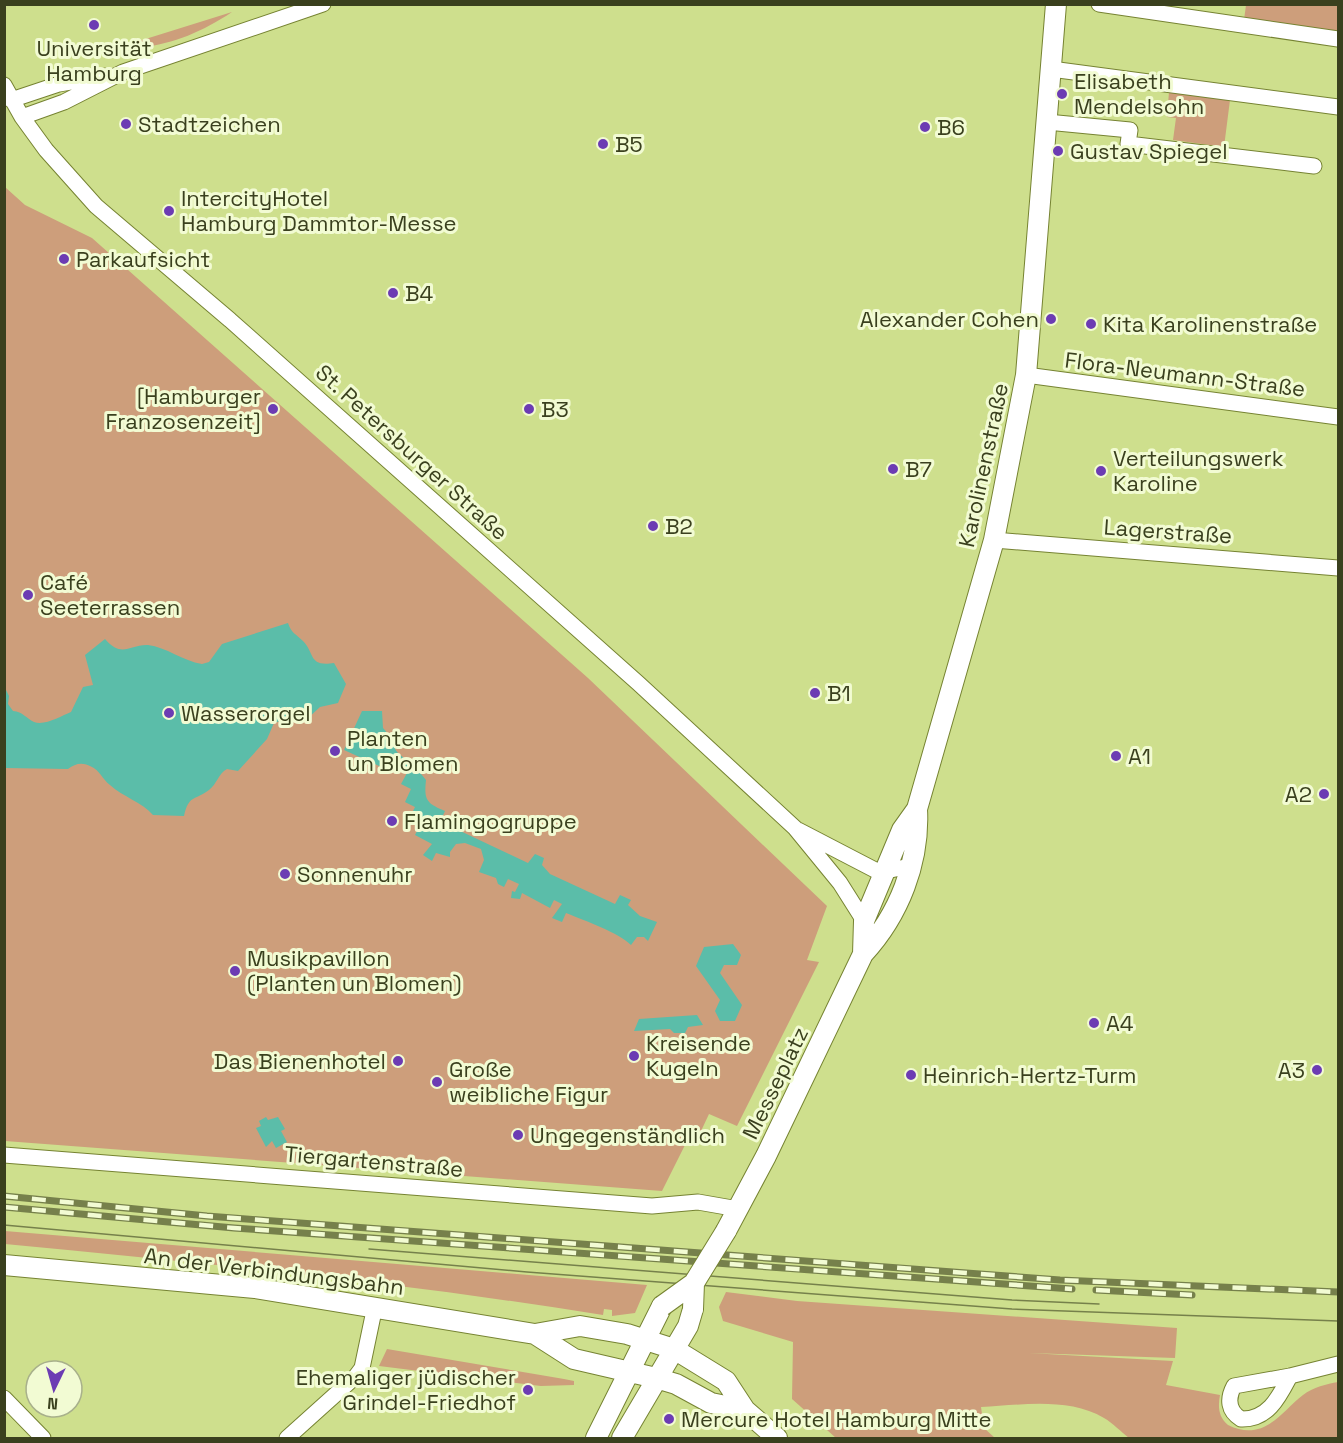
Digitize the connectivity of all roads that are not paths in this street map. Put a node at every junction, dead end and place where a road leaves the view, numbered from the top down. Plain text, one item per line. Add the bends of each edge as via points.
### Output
1 (323, 4) edge
2 (1056, 4) edge
3 (1099, 4) edge
4 (1338, 39) edge
5 (1051, 69) junction
6 (123, 72) junction
7 (8, 93) edge
8 (1338, 107) edge
9 (22, 117) junction
10 (1047, 122) junction
11 (1314, 166) dead end
12 (1026, 375) junction
13 (1338, 417) edge
14 (994, 540) junction
15 (1338, 568) edge
16 (917, 809) junction
17 (795, 828) junction
18 (910, 866) junction
19 (886, 871) junction
20 (878, 891) joint
21 (899, 900) joint
22 (864, 921) junction
23 (863, 954) junction
24 (4, 1155) edge
25 (738, 1209) junction
26 (4, 1264) edge
27 (694, 1283) junction
28 (375, 1306) junction
29 (535, 1334) junction
30 (645, 1338) junction
31 (674, 1349) junction
32 (1338, 1364) edge
33 (629, 1370) junction
34 (1290, 1376) dead end
35 (656, 1378) junction
36 (4, 1398) edge
37 (745, 1410) junction
38 (43, 1438) edge
39 (288, 1438) edge
40 (596, 1438) edge
41 (622, 1438) edge
42 (777, 1438) edge

1 - 6 street
2 - 5 main road, Karolinenstraße
3 - 4 street
5 - 8 street
5 - 10 main road, Karolinenstraße
6 - 7 street
6 - 9 street via 64,102
7 - 9 street, St. Petersburger Straße
9 - 17 street, St. Petersburger Straße via 66,175 96,206 230,320
10 - 11 street via 1130,130 1128,144
10 - 12 main road, Karolinenstraße
12 - 13 street, Flora-Neumann-Straße
12 - 14 main road, Karolinenstraße
14 - 15 street, Lagerstraße
14 - 16 main road, Karolinenstraße
16 - 18 main road, Karolinenstraße via 918,835
16 - 19 main road, Karolinenstraße via 902,830
17 - 19 street, St. Petersburger Straße via 867,867
17 - 22 street, St. Petersburger Straße via 840,883
18 - 19 street, St. Petersburger Straße
18 - 21 main road, Karolinenstraße
19 - 20 main road, Karolinenstraße
20 - 22 main road, Messeplatz
21 - 23 main road, Messeplatz via 879,937
22 - 23 main road, Messeplatz
23 - 25 main road, Messeplatz
24 - 25 street, Tiergartenstraße via 652,1206 698,1202
25 - 27 main road, Messeplatz, bridge
26 - 28 main road, An der Verbindungsbahn via 255,1288
27 - 30 main road, bridge via 662,1306
27 - 31 main road, bridge via 693,1317
28 - 29 main road, An der Verbindungsbahn
28 - 39 street via 362,1368
29 - 30 main road, An der Verbindungsbahn via 580,1326
29 - 33 main road, An der Verbindungsbahn via 574,1359
30 - 31 main road, An der Verbindungsbahn
30 - 33 main road
31 - 35 main road
31 - 37 main road, An der Verbindungsbahn via 726,1381
32 - 34 street
33 - 35 main road, An der Verbindungsbahn
33 - 40 main road
35 - 37 main road, An der Verbindungsbahn via 711,1402
35 - 41 main road
36 - 38 street
37 - 42 main road

